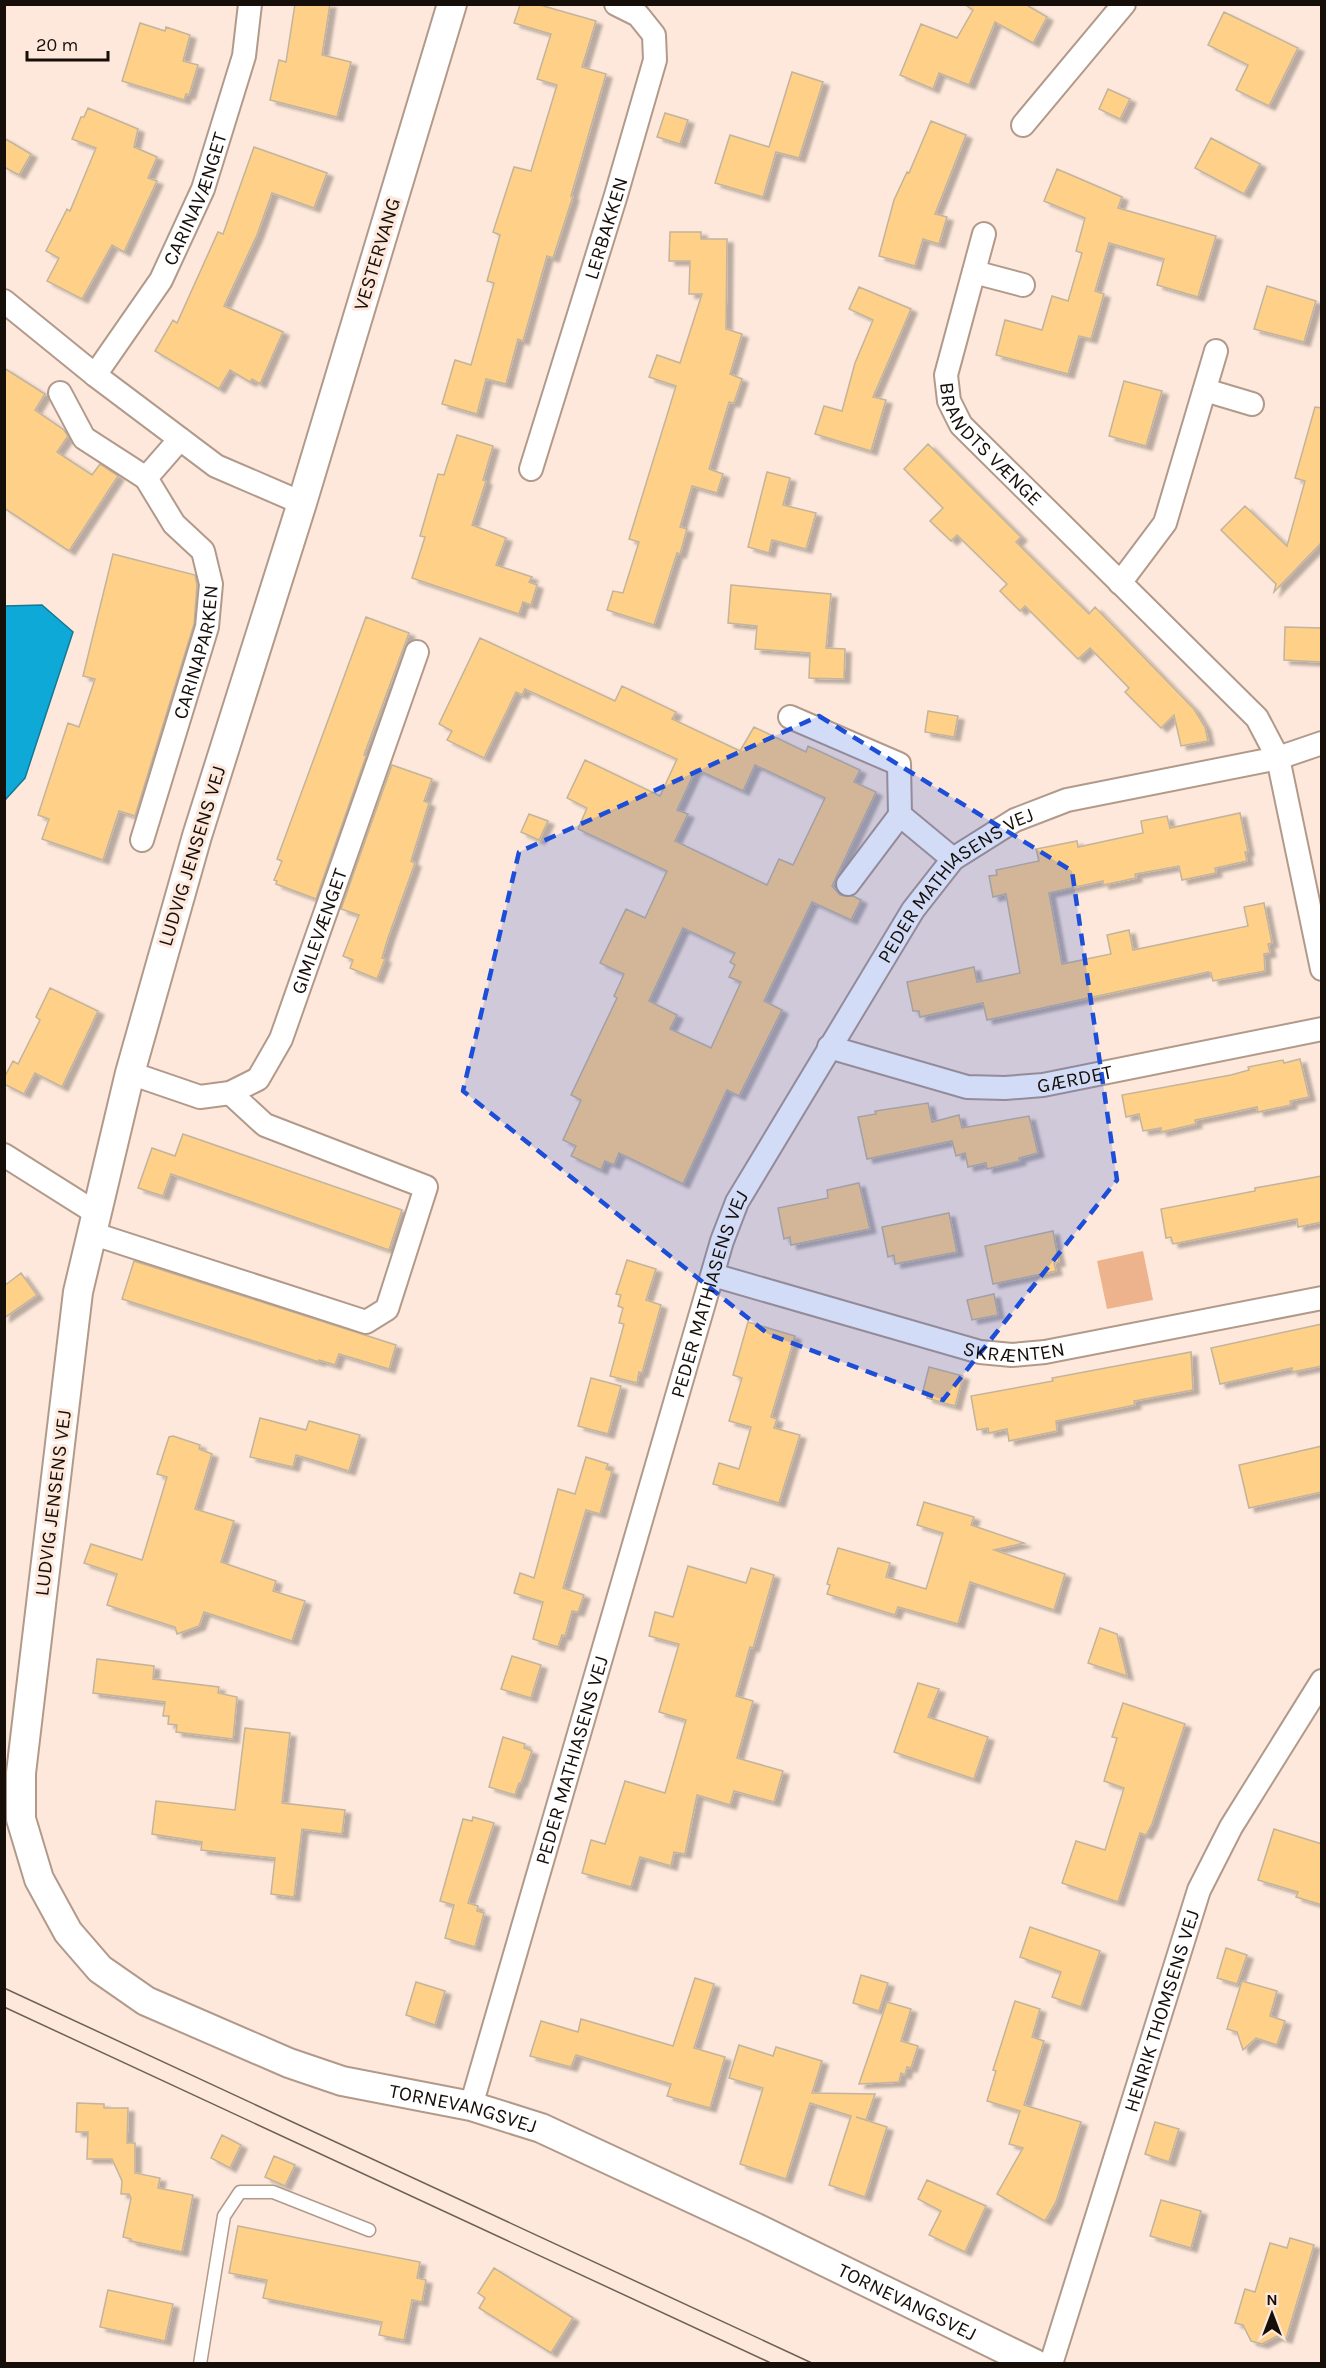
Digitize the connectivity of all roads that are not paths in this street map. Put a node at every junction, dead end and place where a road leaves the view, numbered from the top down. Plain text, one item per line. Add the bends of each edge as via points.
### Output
1 (250, 4) edge
2 (452, 4) edge
3 (616, 4) edge
4 (1124, 4) edge
5 (1023, 125) dead end
6 (984, 234) dead end
7 (974, 272) junction
8 (1023, 285) dead end
9 (4, 301) edge
10 (1216, 351) dead end
11 (95, 375) junction
12 (1205, 390) junction
13 (60, 393) dead end
14 (1252, 404) dead end
15 (180, 439) junction
16 (531, 469) dead end
17 (146, 478) junction
18 (302, 503) junction
19 (1120, 583) junction
20 (417, 652) dead end
21 (790, 717) dead end
22 (1322, 743) edge
23 (1278, 758) junction
24 (900, 815) junction
25 (142, 840) dead end
26 (953, 859) junction
27 (848, 884) dead end
28 (1322, 969) edge
29 (1322, 1029) edge
30 (829, 1047) junction
31 (130, 1073) junction
32 (230, 1093) junction
33 (4, 1155) edge
34 (93, 1223) junction
35 (713, 1275) junction
36 (1322, 1298) edge
37 (1322, 1681) edge
38 (13, 1770) edge
39 (471, 2106) junction
40 (369, 2230) dead end
41 (200, 2364) edge
42 (1035, 2364) edge
43 (1051, 2364) edge

1 - 11 street, CARINAVÆNGET via 244,56 202,189 161,279
2 - 18 street, VESTERVANG
3 - 16 street, LERBAKKEN via 638,15 654,35 655,60
4 - 5 street
6 - 7 street, BRANDTS VÆNGE
7 - 8 street
7 - 19 street, BRANDTS VÆNGE via 946,375 949,401 961,425
9 - 11 street
10 - 12 street
11 - 15 street
12 - 14 street
12 - 19 street via 1165,524
13 - 17 street, CARINAPARKEN via 84,438
15 - 17 street
15 - 18 street via 216,466
17 - 25 street, CARINAPARKEN via 174,524 203,551 211,584 207,627
18 - 31 street, LUDVIG JENSENS VEJ via 197,836
19 - 23 street, BRANDTS VÆNGE via 1257,717
20 - 32 street, GIMLEVÆNGET via 280,1039 258,1078
21 - 24 street via 898,764
22 - 23 street, PEDER MATHIASENS VEJ
23 - 26 street, PEDER MATHIASENS VEJ via 1067,800 1015,820
23 - 28 street
24 - 26 street
24 - 27 street
26 - 30 street, PEDER MATHIASENS VEJ via 913,910
29 - 30 street, GÆRDET via 1043,1085 1005,1088 967,1087
30 - 35 street, PEDER MATHIASENS VEJ via 737,1202
31 - 32 street, GIMLEVÆNGET via 200,1097
31 - 34 street, LUDVIG JENSENS VEJ
32 - 34 street via 265,1125 426,1187 387,1309 366,1322
33 - 34 street
34 - 38 street, LUDVIG JENSENS VEJ via 78,1292
35 - 36 street, SKRÆNTEN via 980,1352 1012,1355 1045,1352
35 - 39 street, PEDER MATHIASENS VEJ
37 - 43 street, HENRIK THOMSENS VEJ via 1231,1827 1199,1890
38 - 39 street, TORNEVANGSVEJ via 21,1820 39,1879 68,1932 100,1969 146,2001 289,2063 342,2081
39 - 42 street, TORNEVANGSVEJ via 541,2128
40 - 41 lane via 273,2192 240,2192 224,2216

